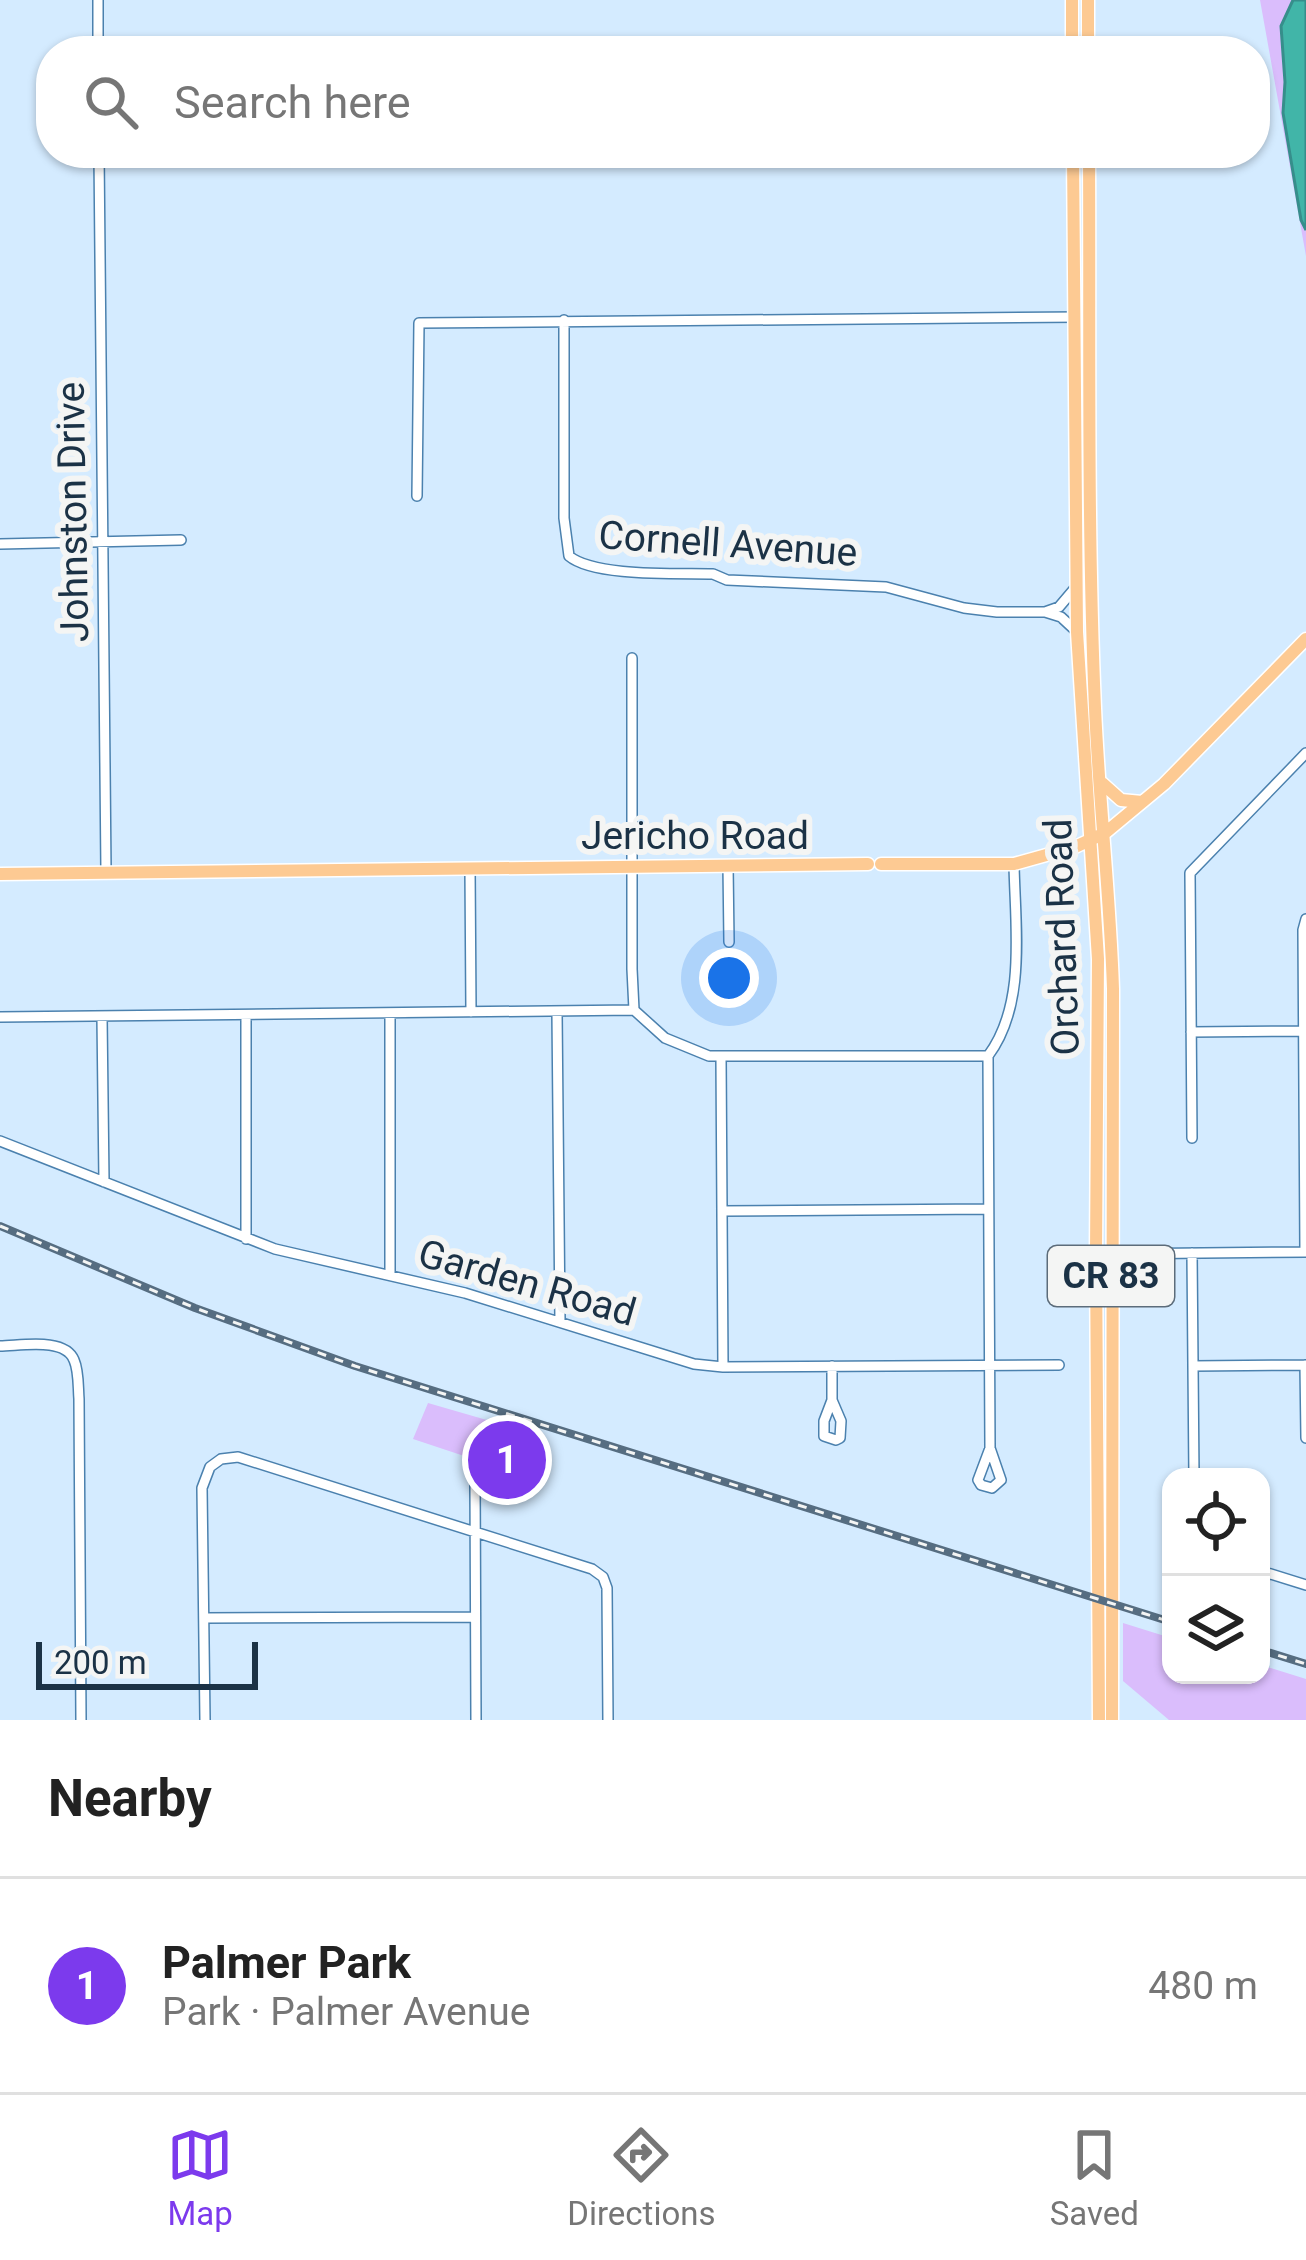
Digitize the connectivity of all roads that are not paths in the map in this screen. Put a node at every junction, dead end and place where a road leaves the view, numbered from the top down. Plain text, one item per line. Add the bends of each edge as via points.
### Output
1 (98, 0) edge
2 (1072, 0) edge
3 (1088, 0) edge
4 (98, 36) edge
5 (1072, 36) edge
6 (1088, 36) edge
7 (99, 168) edge
8 (1073, 168) edge
9 (1089, 168) edge
10 (1074, 317) junction
11 (1090, 317) junction
12 (564, 320) junction
13 (417, 496) dead end
14 (103, 540) junction
15 (182, 540) dead end
16 (0, 544) edge
17 (1076, 587) junction
18 (1045, 612) junction
19 (1077, 632) junction
20 (1306, 639) edge
21 (632, 658) dead end
22 (1306, 753) edge
23 (1101, 782) junction
24 (1142, 802) junction
25 (1105, 833) junction
26 (1090, 840) junction
27 (1014, 864) junction
28 (728, 865) junction
29 (634, 866) junction
30 (470, 868) junction
31 (106, 871) junction
32 (0, 874) edge
33 (1306, 919) edge
34 (729, 943) dead end
35 (634, 1010) junction
36 (471, 1012) junction
37 (557, 1012) junction
38 (389, 1014) junction
39 (246, 1015) junction
40 (0, 1017) edge
41 (102, 1017) junction
42 (1303, 1030) junction
43 (1191, 1032) junction
44 (988, 1056) junction
45 (721, 1057) junction
46 (1192, 1138) dead end
47 (0, 1141) edge
48 (104, 1182) junction
49 (988, 1209) junction
50 (722, 1211) junction
51 (246, 1239) junction
52 (1305, 1252) edge
53 (1192, 1253) junction
54 (1111, 1254) junction
55 (390, 1275) junction
56 (560, 1322) junction
57 (0, 1346) edge
58 (990, 1365) junction
59 (1059, 1365) dead end
60 (1305, 1365) edge
61 (832, 1366) junction
62 (1193, 1366) junction
63 (723, 1367) junction
64 (832, 1400) dead end
65 (1306, 1438) edge
66 (990, 1448) dead end
67 (1194, 1468) edge
68 (475, 1479) dead end
69 (475, 1532) junction
70 (1270, 1574) edge
71 (1306, 1585) edge
72 (475, 1617) junction
73 (205, 1618) junction
74 (81, 1720) edge
75 (205, 1720) edge
76 (476, 1720) edge
77 (608, 1720) edge
78 (1099, 1720) edge
79 (1112, 1720) edge

1 - 4 street
2 - 5 main road
3 - 6 main road
7 - 14 street, Johnston Drive
8 - 10 main road, Orchard Road / CR 83
9 - 11 main road, Orchard Road / CR 83
10 - 11 street
10 - 12 street
10 - 17 main road, Orchard Road / CR 83
11 - 23 main road, Orchard Road / CR 83
12 - 13 street via 419,322
12 - 18 street, Cornell Avenue via 564,518 569,556 578,564 886,586 964,608
14 - 15 street
14 - 16 street
14 - 31 street, Johnston Drive
17 - 18 street
17 - 19 main road, Orchard Road / CR 83
18 - 19 street
19 - 26 main road, Orchard Road / CR 83
20 - 24 main road, Jericho Road
21 - 29 street
22 - 43 street via 1190,873
23 - 24 main road via 1120,800
23 - 25 main road, Orchard Road / CR 83
24 - 25 main road, Jericho Road
25 - 26 main road, Jericho Road
25 - 54 main road, Orchard Road / CR 83
26 - 27 main road, Jericho Road
26 - 78 main road, Orchard Road / CR 83 via 1099,1004
27 - 28 main road, Jericho Road
27 - 44 street via 1013,995
28 - 29 main road, Jericho Road
28 - 34 street
29 - 30 main road, Jericho Road
29 - 35 street
30 - 31 main road, Jericho Road
30 - 36 street
31 - 32 main road, Jericho Road
33 - 42 street
35 - 37 street
35 - 45 street via 689,1051
36 - 37 street
36 - 38 street
37 - 56 street
38 - 39 street
38 - 55 street
39 - 41 street
39 - 51 street
40 - 41 street
41 - 48 street
42 - 43 street
42 - 52 street
43 - 46 street
44 - 45 street
44 - 49 street
45 - 50 street
47 - 48 street, Garden Road
48 - 51 street, Garden Road
49 - 50 street
49 - 58 street
50 - 63 street
51 - 55 street, Garden Road
52 - 53 street
53 - 54 street
53 - 62 street
54 - 79 main road, Orchard Road / CR 83
55 - 56 street, Garden Road
56 - 63 street, Garden Road
57 - 74 street via 61,1347 72,1353 77,1373
58 - 59 street, Garden Road
58 - 61 street, Garden Road
58 - 66 street
60 - 62 street
60 - 65 street
61 - 63 street, Garden Road
61 - 64 street
62 - 67 street
68 - 69 street
69 - 72 street
69 - 73 street via 227,1457 210,1467 202,1488
69 - 77 street via 602,1577
70 - 71 street
72 - 73 street
72 - 76 street
73 - 75 street

